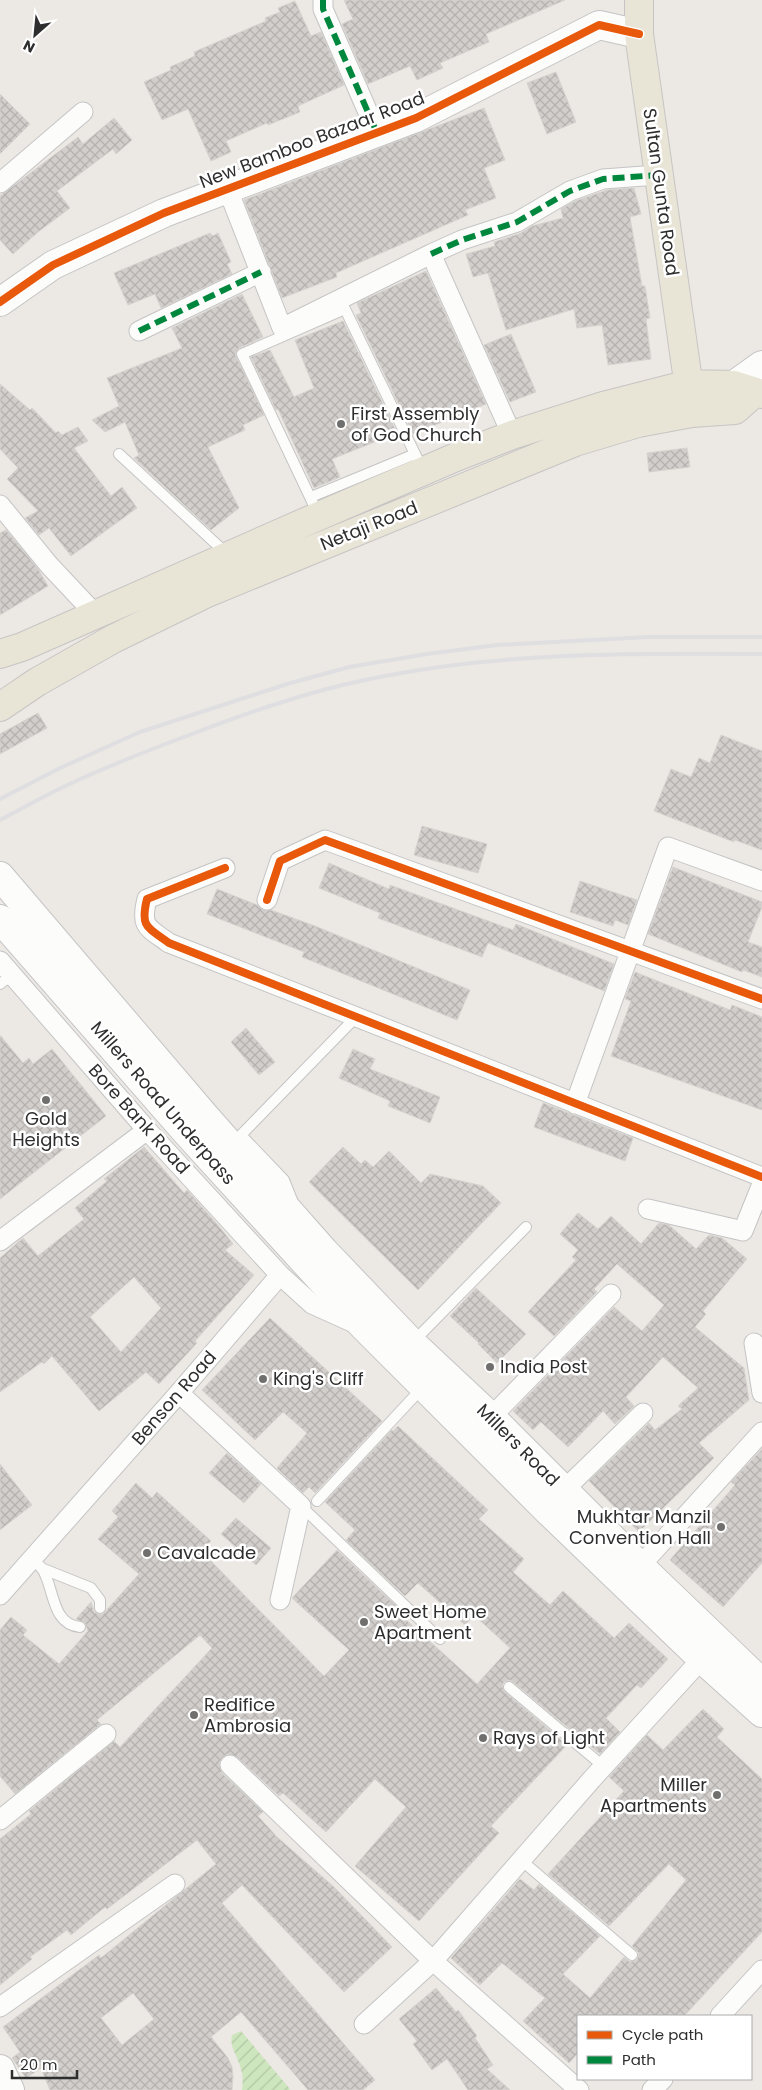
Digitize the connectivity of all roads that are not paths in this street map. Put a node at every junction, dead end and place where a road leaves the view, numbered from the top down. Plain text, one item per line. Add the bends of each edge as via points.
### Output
1 (323, 0) edge
2 (639, 0) edge
3 (639, 34) junction
4 (83, 112) dead end
5 (377, 133) junction
6 (658, 175) junction
7 (0, 183) edge
8 (228, 190) junction
9 (432, 254) junction
10 (261, 272) junction
11 (0, 302) edge
12 (139, 331) dead end
13 (689, 384) junction
14 (749, 387) edge
15 (692, 413) junction
16 (512, 435) junction
17 (119, 454) dead end
18 (419, 462) junction
19 (0, 505) edge
20 (315, 506) junction
21 (229, 556) junction
22 (96, 615) junction
23 (0, 654) edge
24 (0, 706) edge
25 (225, 868) dead end
26 (0, 876) edge
27 (762, 881) edge
28 (267, 900) dead end
29 (0, 919) edge
30 (630, 951) junction
31 (4, 974) edge
32 (762, 999) edge
33 (356, 1017) junction
34 (575, 1104) junction
35 (147, 1130) junction
36 (762, 1177) edge
37 (762, 1184) edge
38 (648, 1209) dead end
39 (301, 1224) junction
40 (526, 1228) dead end
41 (0, 1241) edge
42 (280, 1275) junction
43 (327, 1287) joint
44 (611, 1294) dead end
45 (364, 1327) junction
46 (412, 1343) junction
47 (754, 1343) dead end
48 (424, 1386) junction
49 (179, 1393) junction
50 (762, 1393) edge
51 (643, 1412) dead end
52 (491, 1418) junction
53 (762, 1432) edge
54 (564, 1491) junction
55 (309, 1504) junction
56 (37, 1563) junction
57 (640, 1566) junction
58 (0, 1595) edge
59 (280, 1600) dead end
60 (100, 1608) dead end
61 (80, 1627) dead end
62 (440, 1639) dead end
63 (710, 1650) junction
64 (762, 1683) edge
65 (509, 1687) dead end
66 (762, 1713) edge
67 (106, 1734) dead end
68 (230, 1765) dead end
69 (604, 1766) junction
70 (0, 1820) edge
71 (521, 1860) junction
72 (175, 1884) dead end
73 (632, 1955) dead end
74 (433, 1961) junction
75 (762, 1970) edge
76 (0, 2007) edge
77 (721, 2015) edge
78 (364, 2024) dead end
79 (0, 2069) edge
80 (662, 2080) edge
81 (10, 2090) edge
82 (579, 2090) edge
83 (652, 2090) edge

1 - 5 street via 323,8
2 - 3 main road, Sultan Gunta Road
3 - 5 main road, New Bamboo Bazaar Road via 599,25 416,118
3 - 6 main road, Sultan Gunta Road
4 - 7 street
5 - 8 main road, New Bamboo Bazaar Road
6 - 9 street via 603,179 570,191 517,222 462,240
6 - 13 main road, Sultan Gunta Road
8 - 10 street
8 - 11 main road, New Bamboo Bazaar Road via 164,213 53,265
9 - 10 street via 282,328
9 - 16 street
10 - 12 street
13 - 14 main road, Netaji Road
13 - 15 main road, Sultan Gunta Road
13 - 16 main road, Netaji Road via 602,406
14 - 15 main road, Netaji Road
15 - 24 main road, Netaji Road via 638,423 575,442 207,593 113,639
16 - 18 main road, Netaji Road
17 - 21 lane
18 - 20 main road, Netaji Road
18 - 20 lane via 346,309 242,354
19 - 22 street via 49,565
20 - 21 main road, Netaji Road
21 - 22 main road, Netaji Road
22 - 23 main road, Netaji Road
25 - 33 street via 147,899 143,916 147,927 169,943
26 - 39 main road, Millers Road Underpass
27 - 30 street via 668,847
28 - 30 street via 280,861 325,840
29 - 43 main road, Millers Road Underpass
30 - 32 street
30 - 34 street
31 - 35 street, Bore Bank Road
33 - 34 street
33 - 39 lane via 241,1135 284,1180
34 - 36 street
35 - 41 street
35 - 42 street, Bore Bank Road
37 - 38 street via 743,1231
39 - 46 main road, Millers Road
40 - 46 lane
42 - 45 street via 312,1304
42 - 49 street, Benson Road
43 - 45 main road, Millers Road
44 - 52 street
45 - 48 main road, Millers Road
46 - 52 main road, Millers Road
47 - 50 street
48 - 55 lane
48 - 63 main road, Millers Road via 554,1516
49 - 55 street
49 - 56 street, Benson Road
51 - 54 street
52 - 54 main road, Millers Road
53 - 57 street
54 - 57 main road, Millers Road
55 - 59 street
55 - 62 lane
56 - 58 street, Benson Road
56 - 60 lane via 91,1588 97,1594
56 - 61 lane via 61,1619
57 - 63 main road, Millers Road
63 - 64 main road, Millers Road
63 - 66 main road, Millers Road
63 - 69 street
65 - 69 lane
67 - 70 street
68 - 74 street
69 - 71 street
71 - 73 lane
71 - 74 street
72 - 76 street
74 - 78 street
74 - 82 street
75 - 77 street
79 - 81 main road
80 - 83 street

